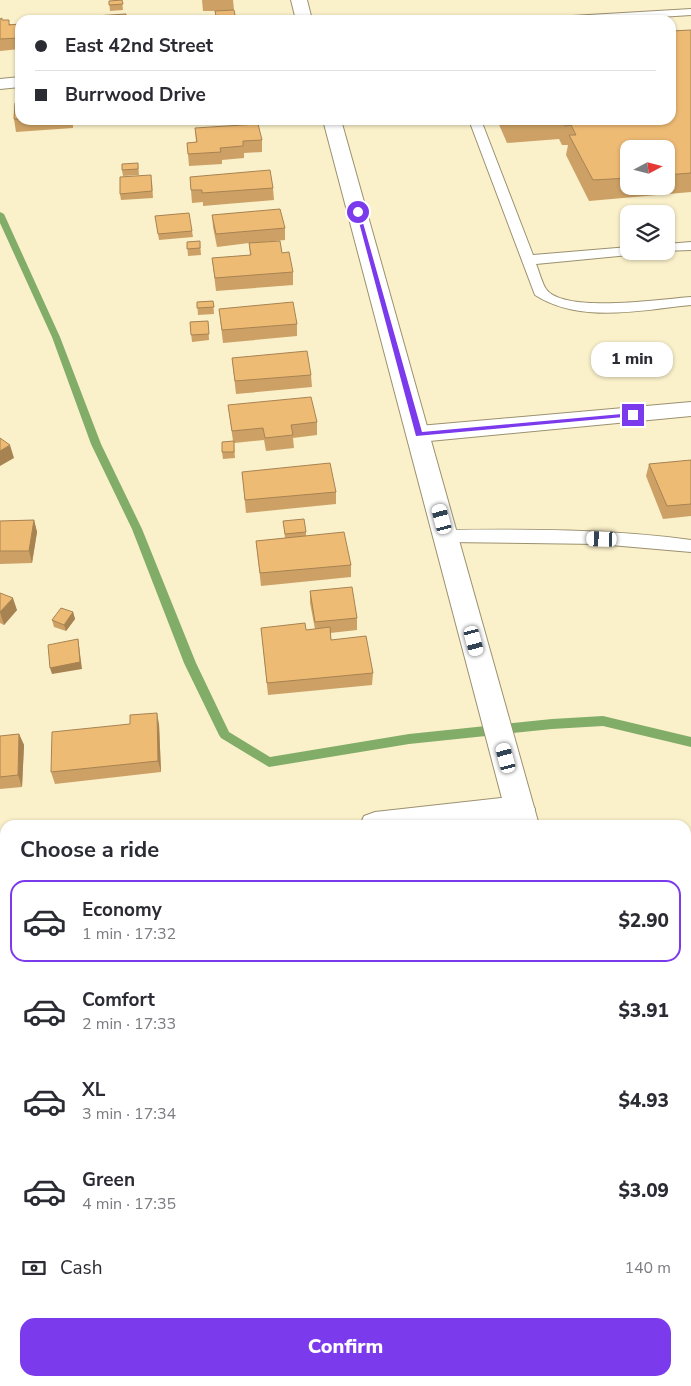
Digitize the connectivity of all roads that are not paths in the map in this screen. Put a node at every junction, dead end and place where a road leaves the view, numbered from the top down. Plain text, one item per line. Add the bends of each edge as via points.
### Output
1 (299, 0) edge
2 (638, 0) edge
3 (691, 12) edge
4 (649, 14) junction
5 (303, 15) edge
6 (633, 15) edge
7 (15, 82) edge
8 (0, 84) edge
9 (333, 125) edge
10 (478, 125) edge
11 (691, 246) edge
12 (675, 247) edge
13 (620, 252) edge
14 (528, 260) junction
15 (691, 301) edge
16 (691, 409) edge
17 (419, 434) junction
18 (446, 536) junction
19 (691, 546) edge
20 (522, 817) edge
21 (467, 820) edge

1 - 5 street
2 - 4 lane
3 - 4 lane
4 - 6 lane
7 - 8 street
9 - 17 street
10 - 14 lane
11 - 12 lane
13 - 14 lane
14 - 15 lane via 540,292 555,301 582,307
16 - 17 street
17 - 18 street
18 - 19 lane via 612,539
18 - 20 street
20 - 21 street

